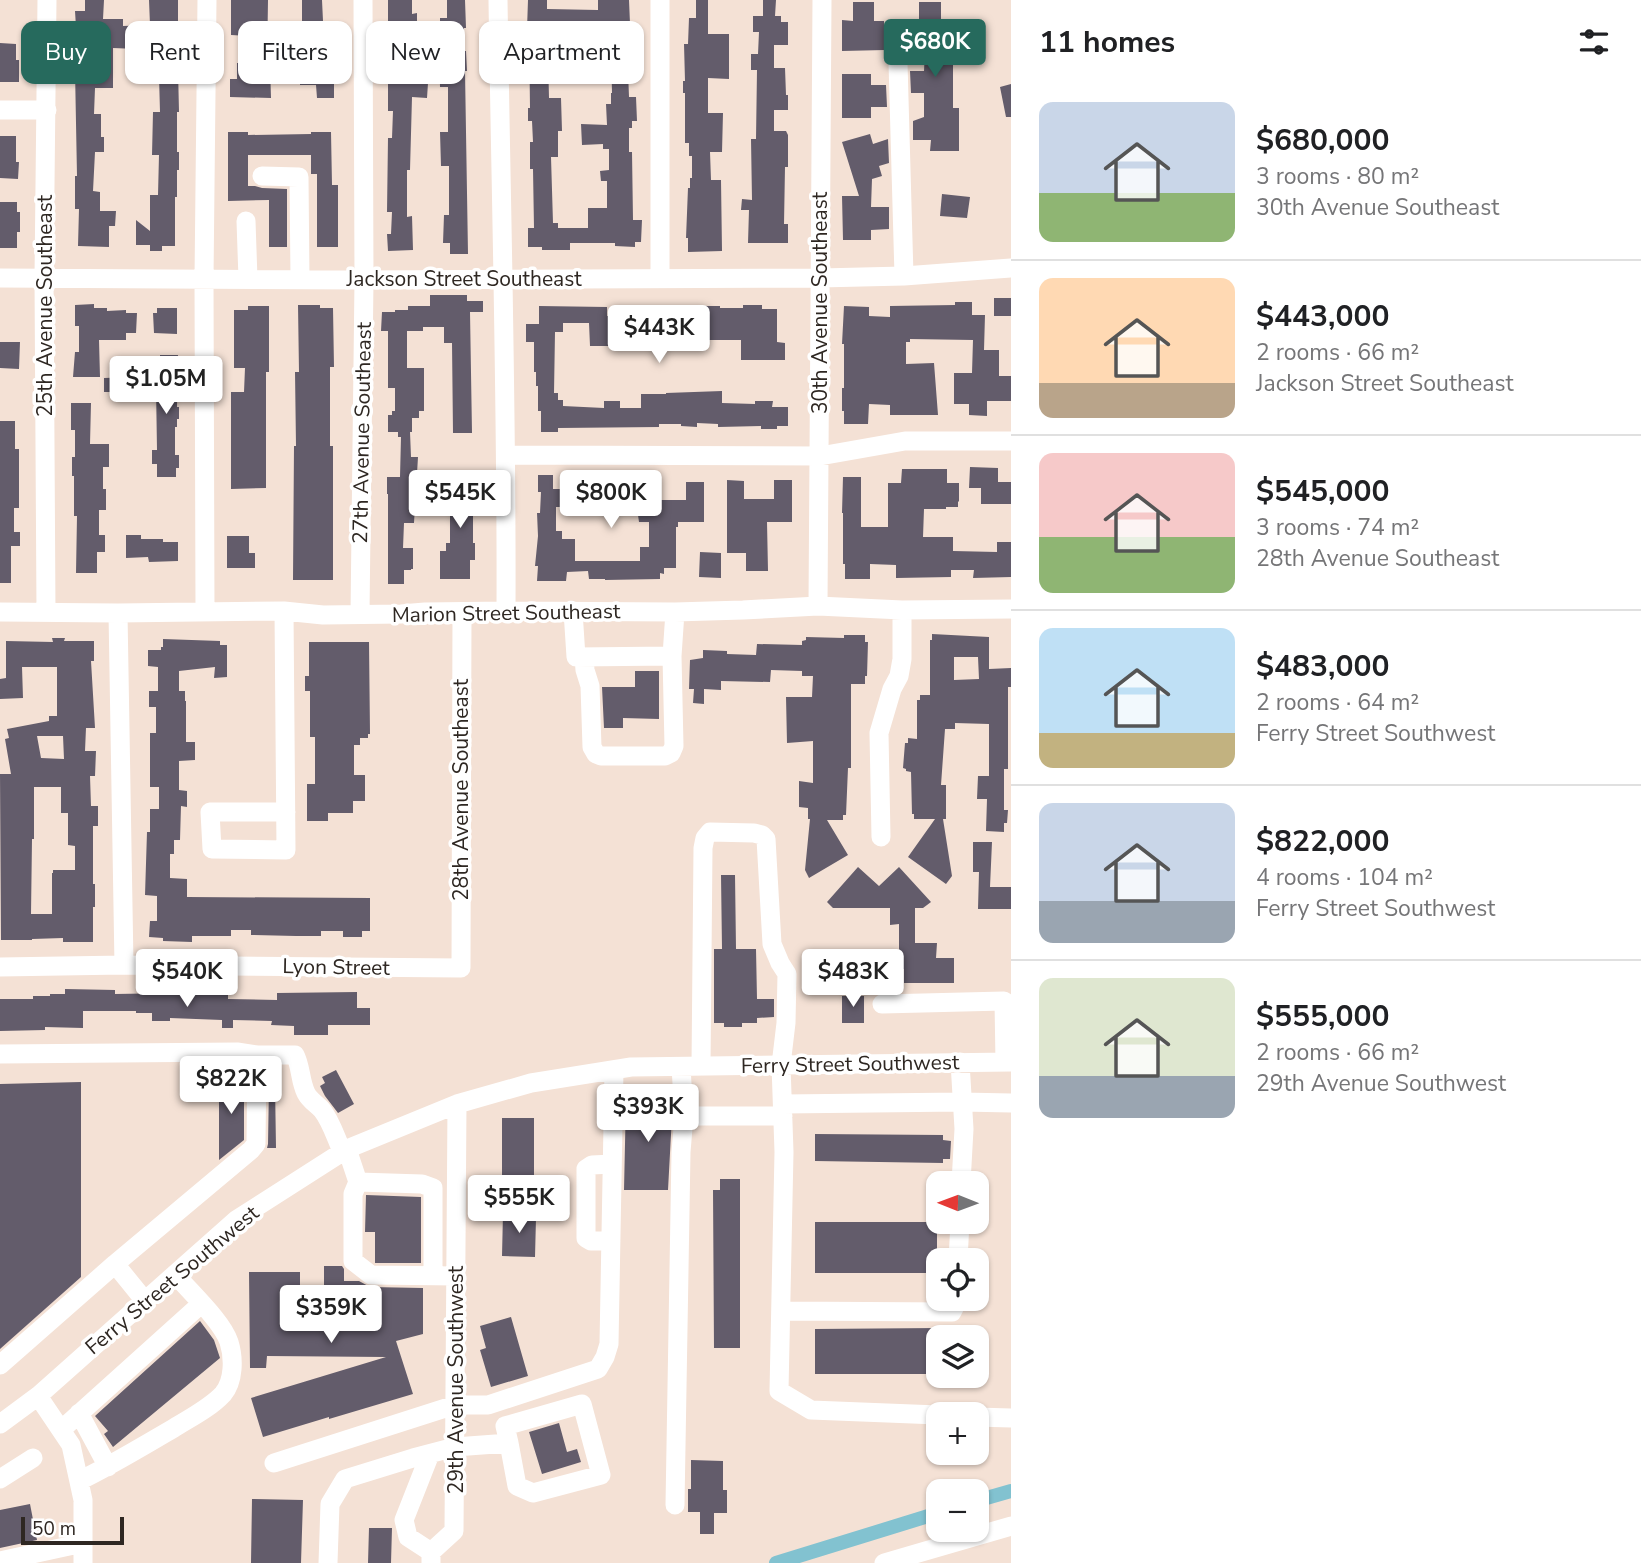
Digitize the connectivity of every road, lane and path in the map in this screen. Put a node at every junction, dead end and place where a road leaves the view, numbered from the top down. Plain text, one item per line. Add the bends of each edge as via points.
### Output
1 (47, 0) edge
2 (207, 0) edge
3 (362, 0) edge
4 (498, 0) edge
5 (660, 0) edge
6 (822, 0) edge
7 (898, 63) dead end
8 (0, 110) edge
9 (47, 110) junction
10 (262, 176) dead end
11 (246, 221) dead end
12 (1011, 268) edge
13 (904, 276) junction
14 (0, 278) edge
15 (44, 278) junction
16 (660, 278) junction
17 (820, 278) junction
18 (204, 279) junction
19 (248, 279) junction
20 (300, 279) junction
21 (502, 279) junction
22 (364, 280) junction
23 (1011, 441) edge
24 (506, 455) junction
25 (820, 456) junction
26 (818, 606) junction
27 (1011, 609) edge
28 (902, 610) junction
29 (205, 611) junction
30 (284, 611) junction
31 (506, 611) junction
32 (573, 611) junction
33 (0, 612) edge
34 (46, 612) junction
35 (462, 612) junction
36 (675, 612) junction
37 (118, 613) junction
38 (360, 614) junction
39 (672, 656) junction
40 (584, 657) junction
41 (286, 812) junction
42 (881, 837) dead end
43 (124, 964) junction
44 (0, 967) edge
45 (461, 968) joint
46 (882, 1004) dead end
47 (0, 1054) edge
48 (257, 1055) junction
49 (960, 1062) junction
50 (1008, 1062) edge
51 (781, 1065) junction
52 (681, 1066) junction
53 (701, 1066) junction
54 (614, 1070) junction
55 (962, 1102) junction
56 (457, 1104) junction
57 (1011, 1104) edge
58 (783, 1110) junction
59 (684, 1116) junction
60 (345, 1150) junction
61 (612, 1164) junction
62 (962, 1171) edge
63 (358, 1182) junction
64 (611, 1241) junction
65 (116, 1264) junction
66 (175, 1274) junction
67 (433, 1276) junction
68 (456, 1276) junction
69 (145, 1301) junction
70 (201, 1304) junction
71 (780, 1311) junction
72 (953, 1311) edge
73 (0, 1365) edge
74 (38, 1396) junction
75 (456, 1405) junction
76 (79, 1413) junction
77 (926, 1415) edge
78 (989, 1417) edge
79 (1011, 1418) edge
80 (0, 1424) edge
81 (61, 1430) junction
82 (509, 1443) junction
83 (455, 1447) junction
84 (430, 1454) junction
85 (33, 1458) dead end
86 (274, 1463) dead end
87 (108, 1466) junction
88 (0, 1479) edge
89 (79, 1480) junction
90 (675, 1505) dead end
91 (1011, 1526) edge
92 (83, 1553) edge
93 (431, 1557) edge
94 (921, 1558) edge
95 (0, 1561) edge
96 (328, 1563) edge
97 (884, 1563) edge

1 - 9 street, 25th Avenue Southeast
2 - 18 street
3 - 22 street, 27th Avenue Southeast
4 - 21 street
5 - 16 street
6 - 17 street, 30th Avenue Southeast
7 - 13 street
8 - 9 street
9 - 15 street, 25th Avenue Southeast
10 - 20 street via 299,177
11 - 19 street
12 - 13 street, Jackson Street Southeast
13 - 17 street, Jackson Street Southeast
14 - 15 street, Jackson Street Southeast
15 - 18 street, Jackson Street Southeast
15 - 34 street, 25th Avenue Southeast
16 - 17 street, Jackson Street Southeast
16 - 21 street, Jackson Street Southeast
17 - 25 street, 30th Avenue Southeast
18 - 19 street, Jackson Street Southeast
18 - 29 street
19 - 20 street, Jackson Street Southeast
20 - 22 street, Jackson Street Southeast
21 - 22 street, Jackson Street Southeast
21 - 24 street
22 - 38 street, 27th Avenue Southeast
23 - 25 street via 905,442
24 - 25 street
24 - 31 street
25 - 26 street, 30th Avenue Southeast
26 - 28 street, Marion Street Southeast
26 - 36 street, Marion Street Southeast
27 - 28 street, Marion Street Southeast
28 - 42 street via 900,676 878,733
29 - 30 street, Marion Street Southeast
29 - 37 street, Marion Street Southeast
30 - 38 street, Marion Street Southeast
30 - 41 street
31 - 32 street, Marion Street Southeast
31 - 35 street, Marion Street Southeast
32 - 36 street, Marion Street Southeast
32 - 40 street via 576,657
33 - 34 street, Marion Street Southeast
34 - 37 street, Marion Street Southeast
35 - 38 street, Marion Street Southeast
35 - 45 street, 28th Avenue Southeast
36 - 39 street
37 - 43 street
39 - 40 street
39 - 40 street via 674,746 665,755 627,756 601,756 592,747
41 - 41 street via 210,812 212,849 286,850
43 - 44 street, Lyon Street
43 - 45 street, Lyon Street
46 - 50 street via 1004,1001
47 - 48 street
48 - 60 street via 298,1057 305,1092 323,1111
48 - 65 street via 256,1144
49 - 50 street, Ferry Street Southwest
49 - 51 street, Ferry Street Southwest
49 - 55 street
51 - 53 street, Ferry Street Southwest
51 - 53 street via 787,974 772,944 766,839 754,833 710,832 703,848
51 - 58 street
52 - 53 street, Ferry Street Southwest
52 - 54 street, Ferry Street Southwest
52 - 59 street
54 - 56 street, Ferry Street Southwest via 531,1083
54 - 61 street
55 - 57 street
55 - 58 street
55 - 62 street
56 - 60 street, Ferry Street Southwest
56 - 68 street, 29th Avenue Southwest
58 - 59 street
58 - 71 street
59 - 90 street
60 - 63 street
60 - 66 street, Ferry Street Southwest via 236,1220
61 - 64 street
61 - 64 street via 586,1169 586,1238
63 - 67 street via 433,1188
63 - 67 street via 353,1194 353,1261 371,1275
64 - 75 street via 609,1344 598,1369 488,1405
65 - 69 street
65 - 73 street
66 - 69 street, Ferry Street Southwest
66 - 70 street
67 - 68 street
68 - 75 street, 29th Avenue Southwest
69 - 74 street, Ferry Street Southwest
70 - 76 street
70 - 87 street via 228,1340 232,1355 229,1383 197,1414
71 - 72 street
71 - 77 street via 779,1391 811,1410
74 - 80 street, Ferry Street Southwest
74 - 81 street
75 - 83 street, 29th Avenue Southwest
75 - 86 street
76 - 81 street
76 - 87 street
78 - 79 street
81 - 89 street via 71,1445
82 - 82 street via 517,1486 533,1493 601,1475 582,1404 505,1426
82 - 83 street
83 - 84 street
83 - 93 street, 29th Avenue Southwest via 454,1531
84 - 93 street via 404,1520 408,1536
84 - 96 street via 345,1479 330,1504
85 - 88 street
87 - 89 street
89 - 92 street
91 - 94 street
92 - 95 street
94 - 97 street

